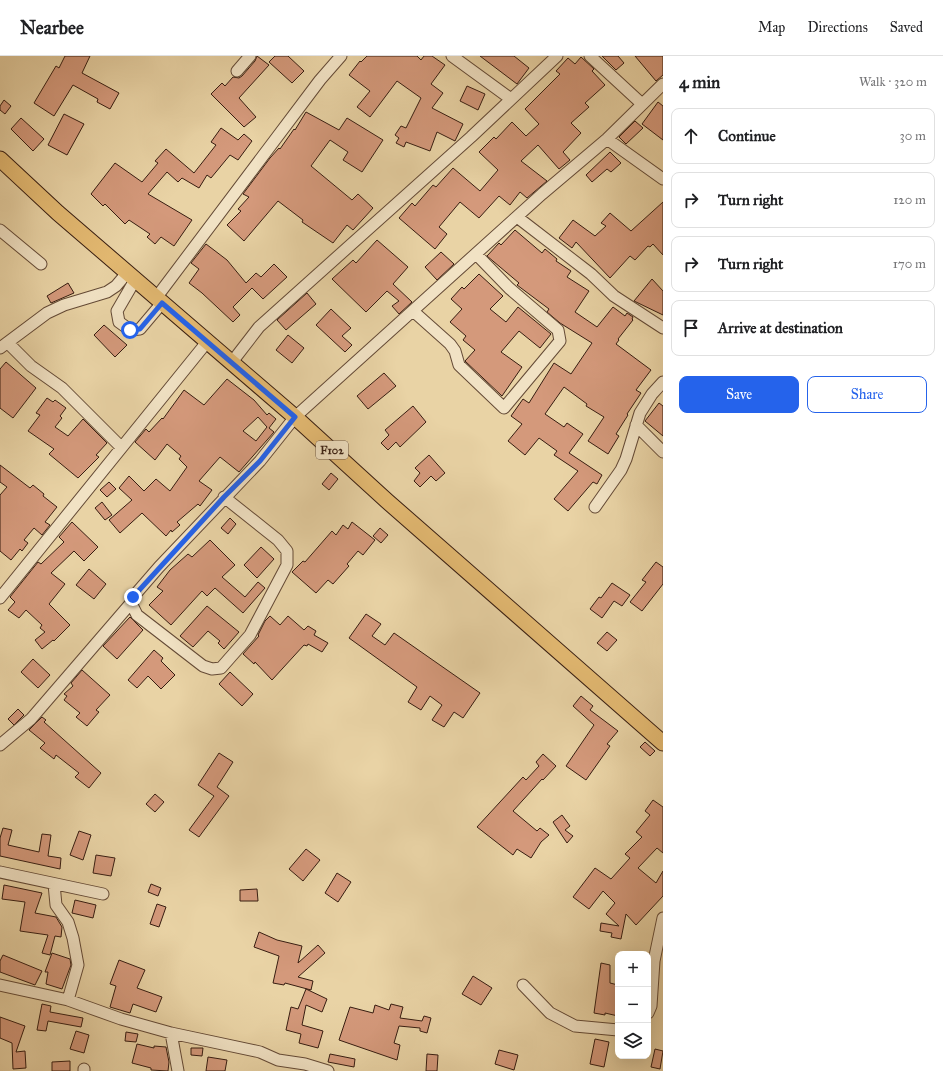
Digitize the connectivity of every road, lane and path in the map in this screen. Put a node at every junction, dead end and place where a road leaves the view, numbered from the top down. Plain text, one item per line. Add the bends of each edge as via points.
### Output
1 (250, 56) edge
2 (341, 56) edge
3 (452, 56) edge
4 (557, 56) edge
5 (590, 56) edge
6 (237, 71) dead end
7 (663, 84) edge
8 (511, 99) junction
9 (642, 104) junction
10 (607, 139) junction
11 (0, 159) edge
12 (663, 179) edge
13 (517, 217) junction
14 (0, 230) edge
15 (476, 254) junction
16 (41, 264) dead end
17 (131, 276) junction
18 (159, 300) junction
19 (413, 311) junction
20 (663, 328) edge
21 (207, 342) junction
22 (4, 345) edge
23 (232, 362) junction
24 (663, 382) edge
25 (295, 417) junction
26 (636, 425) junction
27 (122, 447) junction
28 (663, 452) edge
29 (224, 497) junction
30 (595, 507) dead end
31 (0, 598) edge
32 (131, 603) junction
33 (663, 743) edge
34 (0, 745) edge
35 (1, 875) edge
36 (54, 884) junction
37 (103, 894) dead end
38 (663, 918) edge
39 (523, 984) dead end
40 (0, 985) edge
41 (68, 1000) junction
42 (651, 1006) edge
43 (615, 1030) edge
44 (171, 1033) junction
45 (178, 1071) edge
46 (328, 1071) edge

1 - 6 street
2 - 18 street via 320,80
3 - 8 street
4 - 8 street
5 - 9 street
7 - 9 street
8 - 23 street via 259,327
9 - 10 street
10 - 12 street
10 - 13 street
11 - 17 main road, F102
13 - 15 street
13 - 20 street via 591,274 614,296
14 - 16 street
15 - 19 street
15 - 19 street via 509,288 558,330 560,335 560,340 504,408 459,365 456,351 450,344
17 - 18 main road, F102
17 - 18 street via 117,311 119,322 130,330 140,329
17 - 22 street via 107,292 47,313
18 - 21 main road, F102
19 - 25 street
21 - 23 main road, F102
21 - 27 street
22 - 27 street via 62,388
23 - 25 main road, F102
24 - 26 street via 640,413
25 - 29 street via 260,461
25 - 33 main road, F102
26 - 28 street
26 - 30 street via 621,470
27 - 31 street
29 - 32 street via 140,588
29 - 32 street via 278,540 286,551 287,565 250,635 238,650 221,668 203,666 137,615
32 - 34 street via 31,719
35 - 36 street
36 - 37 street
36 - 41 street via 56,905 68,922 74,938 78,966
38 - 42 street via 654,961
39 - 43 street via 550,1013 575,1026
40 - 41 street
41 - 44 street
44 - 45 street
44 - 46 street via 260,1052 278,1060

